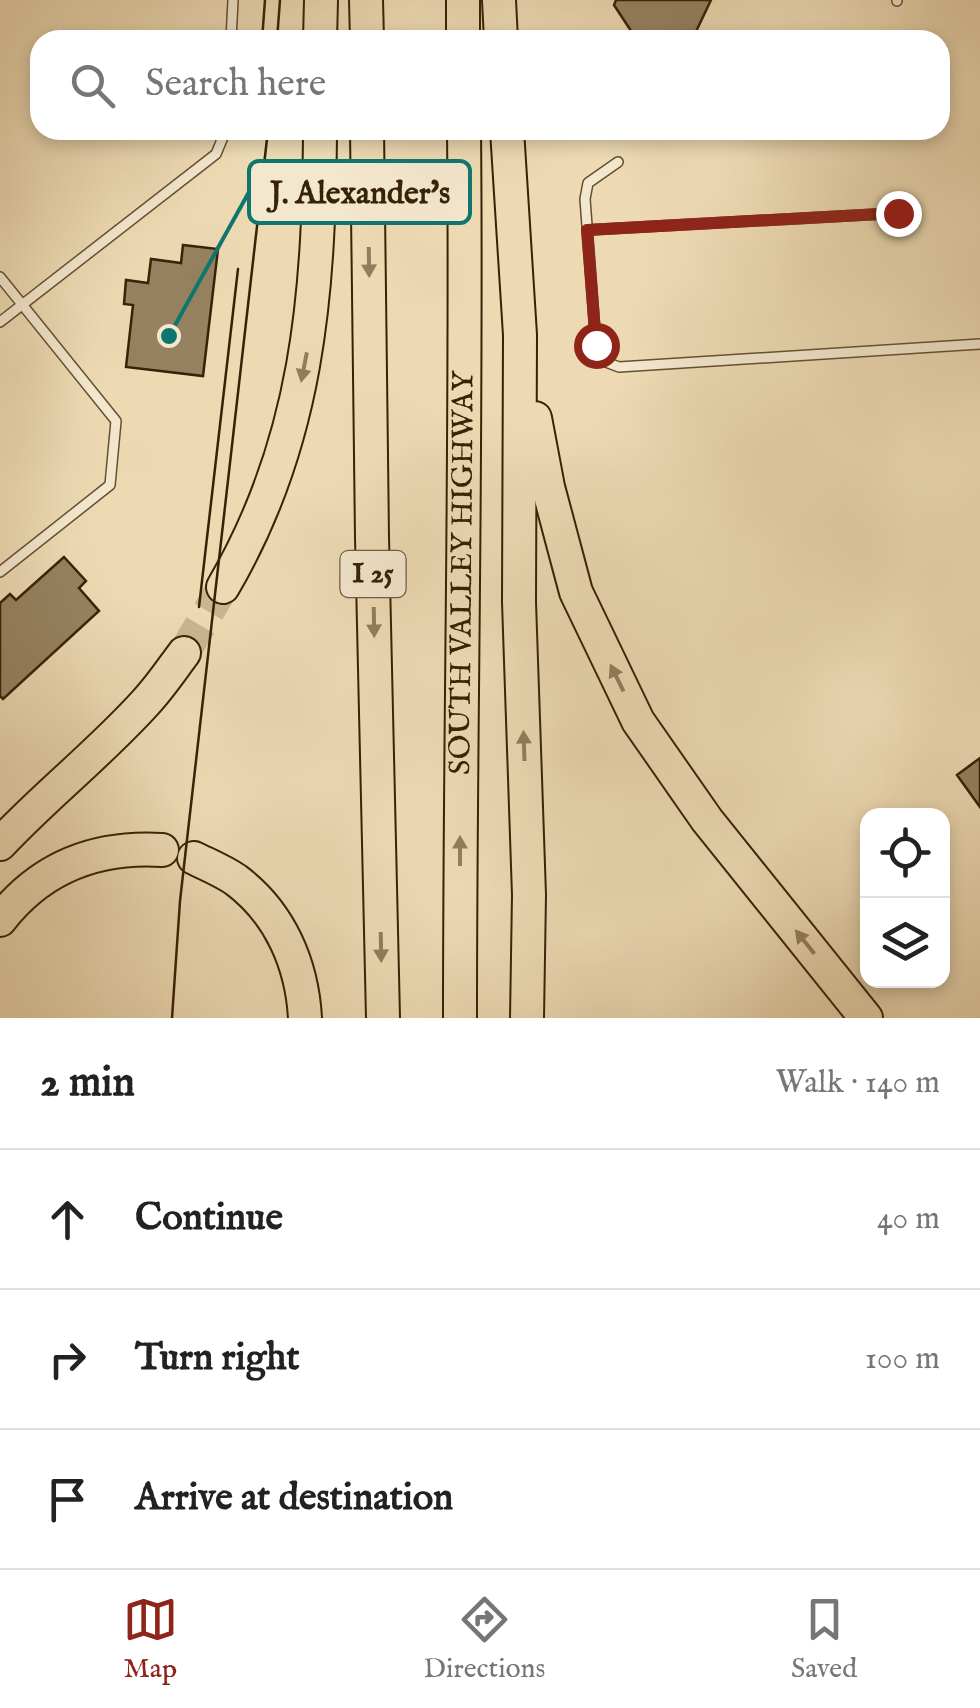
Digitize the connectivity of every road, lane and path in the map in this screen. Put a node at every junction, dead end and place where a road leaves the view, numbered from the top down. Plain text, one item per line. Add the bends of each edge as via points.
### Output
1 (233, 0) edge
2 (321, 0) edge
3 (366, 0) edge
4 (462, 0) edge
5 (499, 0) edge
6 (232, 30) edge
7 (320, 30) edge
8 (366, 30) edge
9 (463, 30) edge
10 (500, 30) edge
11 (222, 140) edge
12 (320, 140) edge
13 (367, 140) edge
14 (464, 140) edge
15 (508, 140) edge
16 (618, 162) dead end
17 (898, 213) dead end
18 (587, 230) junction
19 (0, 278) edge
20 (21, 305) junction
21 (0, 322) edge
22 (520, 334) junction
23 (980, 344) edge
24 (0, 572) edge
25 (224, 587) tunnel mouth
26 (184, 653) tunnel mouth
27 (119, 731) junction
28 (8, 822) edge
29 (0, 844) edge
30 (0, 869) edge
31 (0, 920) edge
32 (304, 1018) edge
33 (383, 1018) edge
34 (460, 1018) edge
35 (527, 1018) edge
36 (866, 1018) edge

1 - 6 lane
2 - 7 highway
3 - 8 highway
4 - 9 highway
5 - 10 highway
11 - 20 lane via 216,154
12 -> 25 highway via 304,366 268,494
13 -> 33 highway, I 25
34 -> 14 highway, SOUTH VALLEY HIGHWAY
15 - 22 highway
16 - 18 lane via 588,183
17 - 18 lane
18 - 23 lane via 596,345 603,361 618,367
19 - 20 lane
20 - 21 lane
20 - 24 lane via 116,421 110,485
35 -> 22 highway
36 -> 22 highway via 707,820 638,720 576,592 548,488
26 - 27 highway
27 - 28 highway
27 - 30 highway via 102,772
28 - 29 highway
31 - 32 highway via 35,884 100,852 178,854 236,880 273,918 298,971

